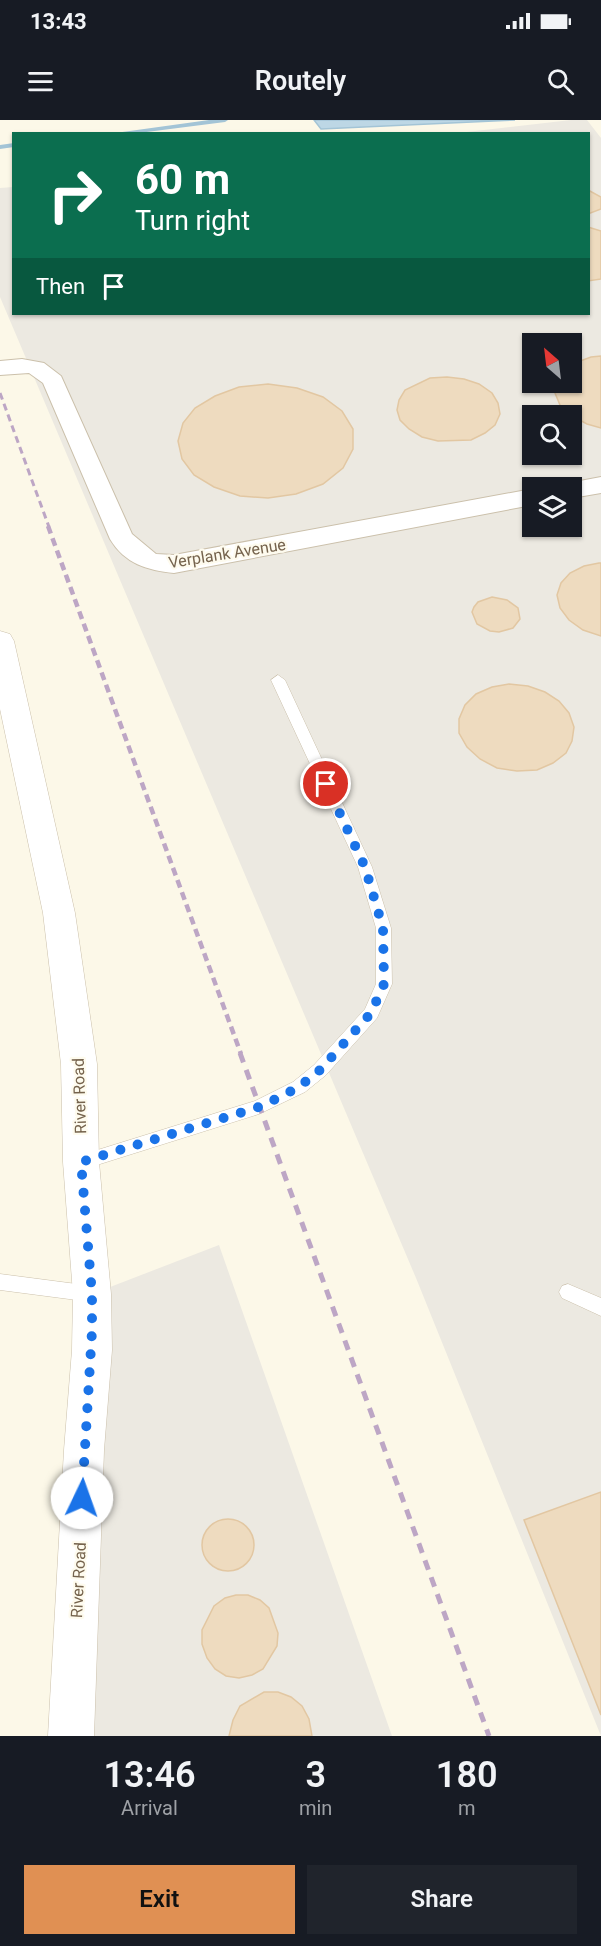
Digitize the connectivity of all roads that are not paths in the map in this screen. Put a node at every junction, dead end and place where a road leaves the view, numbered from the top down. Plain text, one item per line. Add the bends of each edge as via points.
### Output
1 (0, 368) edge
2 (601, 485) edge
3 (582, 488) edge
4 (522, 499) edge
5 (0, 641) edge
6 (278, 680) dead end
7 (81, 1162) junction
8 (0, 1282) edge
9 (568, 1292) dead end
10 (92, 1294) junction
11 (601, 1307) edge
12 (71, 1736) edge

1 - 4 street, Verplank Avenue via 26,365 46,371 122,539 150,562 174,564
2 - 3 street
5 - 7 street, River Road via 59,913 79,1064
6 - 7 lane via 365,867 383,928 384,984 371,1013 320,1070 299,1087 259,1107
7 - 10 street, River Road
8 - 10 lane
9 - 11 lane
10 - 12 street, River Road

